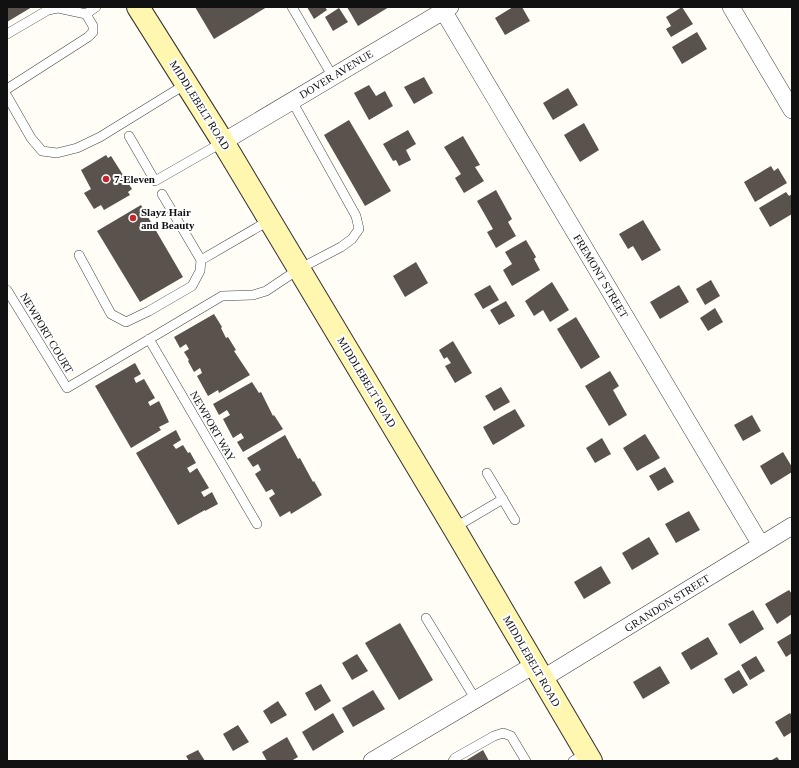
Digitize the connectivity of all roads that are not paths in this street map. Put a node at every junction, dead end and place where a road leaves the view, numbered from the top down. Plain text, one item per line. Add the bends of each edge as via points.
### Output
1 (96, 7) edge
2 (138, 7) edge
3 (292, 7) edge
4 (731, 7) edge
5 (444, 8) edge
6 (86, 14) junction
7 (7, 34) edge
8 (333, 76) junction
9 (186, 84) junction
10 (7, 89) edge
11 (7, 96) edge
12 (292, 101) junction
13 (792, 110) edge
14 (129, 136) dead end
15 (223, 142) junction
16 (162, 194) dead end
17 (270, 220) junction
18 (79, 255) dead end
19 (201, 260) junction
20 (299, 269) junction
21 (7, 290) edge
22 (149, 339) junction
23 (487, 473) dead end
24 (503, 499) junction
25 (515, 520) dead end
26 (257, 524) dead end
27 (792, 526) edge
28 (454, 528) junction
29 (761, 545) junction
30 (426, 618) dead end
31 (538, 672) junction
32 (476, 700) junction
33 (583, 758) edge
34 (372, 761) edge
35 (453, 761) edge
36 (526, 761) edge

1 - 6 lane
2 - 9 main road, MIDDLEBELT ROAD
3 - 8 lane
4 - 13 street
5 - 8 street, DOVER AVENUE
5 - 29 street, FREMONT STREET
6 - 7 lane via 58,8 48,10
6 - 10 lane via 93,26 93,32 88,37
8 - 12 street, DOVER AVENUE
9 - 11 lane via 100,137 77,148 57,153 42,151 31,138
9 - 15 main road, MIDDLEBELT ROAD
12 - 15 street, DOVER AVENUE
12 - 20 lane via 356,216 359,229 352,239 341,247
14 - 15 lane via 155,180
15 - 17 main road, MIDDLEBELT ROAD
16 - 19 lane
17 - 19 lane
17 - 20 main road, MIDDLEBELT ROAD
18 - 19 lane via 111,314 126,322 192,286 200,271
20 - 22 lane via 266,291 253,295 222,296
20 - 28 main road, MIDDLEBELT ROAD
21 - 22 lane, NEWPORT COURT via 67,388
22 - 26 lane, NEWPORT WAY
23 - 24 lane
24 - 25 lane
24 - 28 lane
27 - 29 street, GRANDON STREET
28 - 31 main road, MIDDLEBELT ROAD
29 - 31 street, GRANDON STREET
30 - 32 lane
31 - 32 street, GRANDON STREET
31 - 33 main road, MIDDLEBELT ROAD
32 - 34 street, GRANDON STREET
35 - 36 lane via 503,733 511,736

